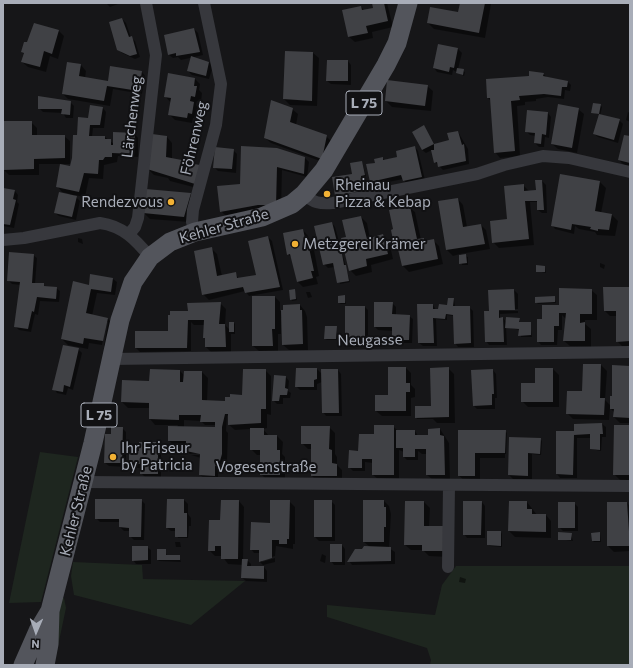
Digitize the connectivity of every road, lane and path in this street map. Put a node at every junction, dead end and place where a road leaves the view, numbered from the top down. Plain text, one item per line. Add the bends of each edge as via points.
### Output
1 (146, 3) edge
2 (204, 3) edge
3 (408, 3) edge
4 (630, 172) edge
5 (304, 194) junction
6 (195, 232) junction
7 (129, 234) junction
8 (3, 240) edge
9 (150, 257) junction
10 (630, 352) edge
11 (111, 359) junction
12 (83, 482) junction
13 (449, 485) junction
14 (630, 486) edge
15 (448, 567) dead end
16 (50, 611) junction
17 (23, 665) edge
18 (45, 665) edge

1 - 7 street, Lärchenweg via 156,55 138,218
2 - 6 street, Föhrenweg via 221,84 216,125 193,210 192,222
3 - 5 main road, Kehler Straße / L 75 via 397,43 386,64 328,164
4 - 5 street via 569,158 543,156 477,174 333,203 321,204 311,201
5 - 6 main road, Kehler Straße / L 75 via 292,204 262,218
6 - 9 main road, Kehler Straße / L 75 via 170,242
7 - 8 street via 116,226 100,223
7 - 9 street
9 - 11 main road, Kehler Straße / L 75 via 133,282 125,300
10 - 11 street, Neugasse
11 - 12 main road, Kehler Straße / L 75
12 - 13 street, Vogesenstraße
12 - 16 main road, Kehler Straße / L 75
13 - 14 street, Vogesenstraße
13 - 15 street
16 - 17 main road, L 75
16 - 18 main road, L 75 via 49,644

